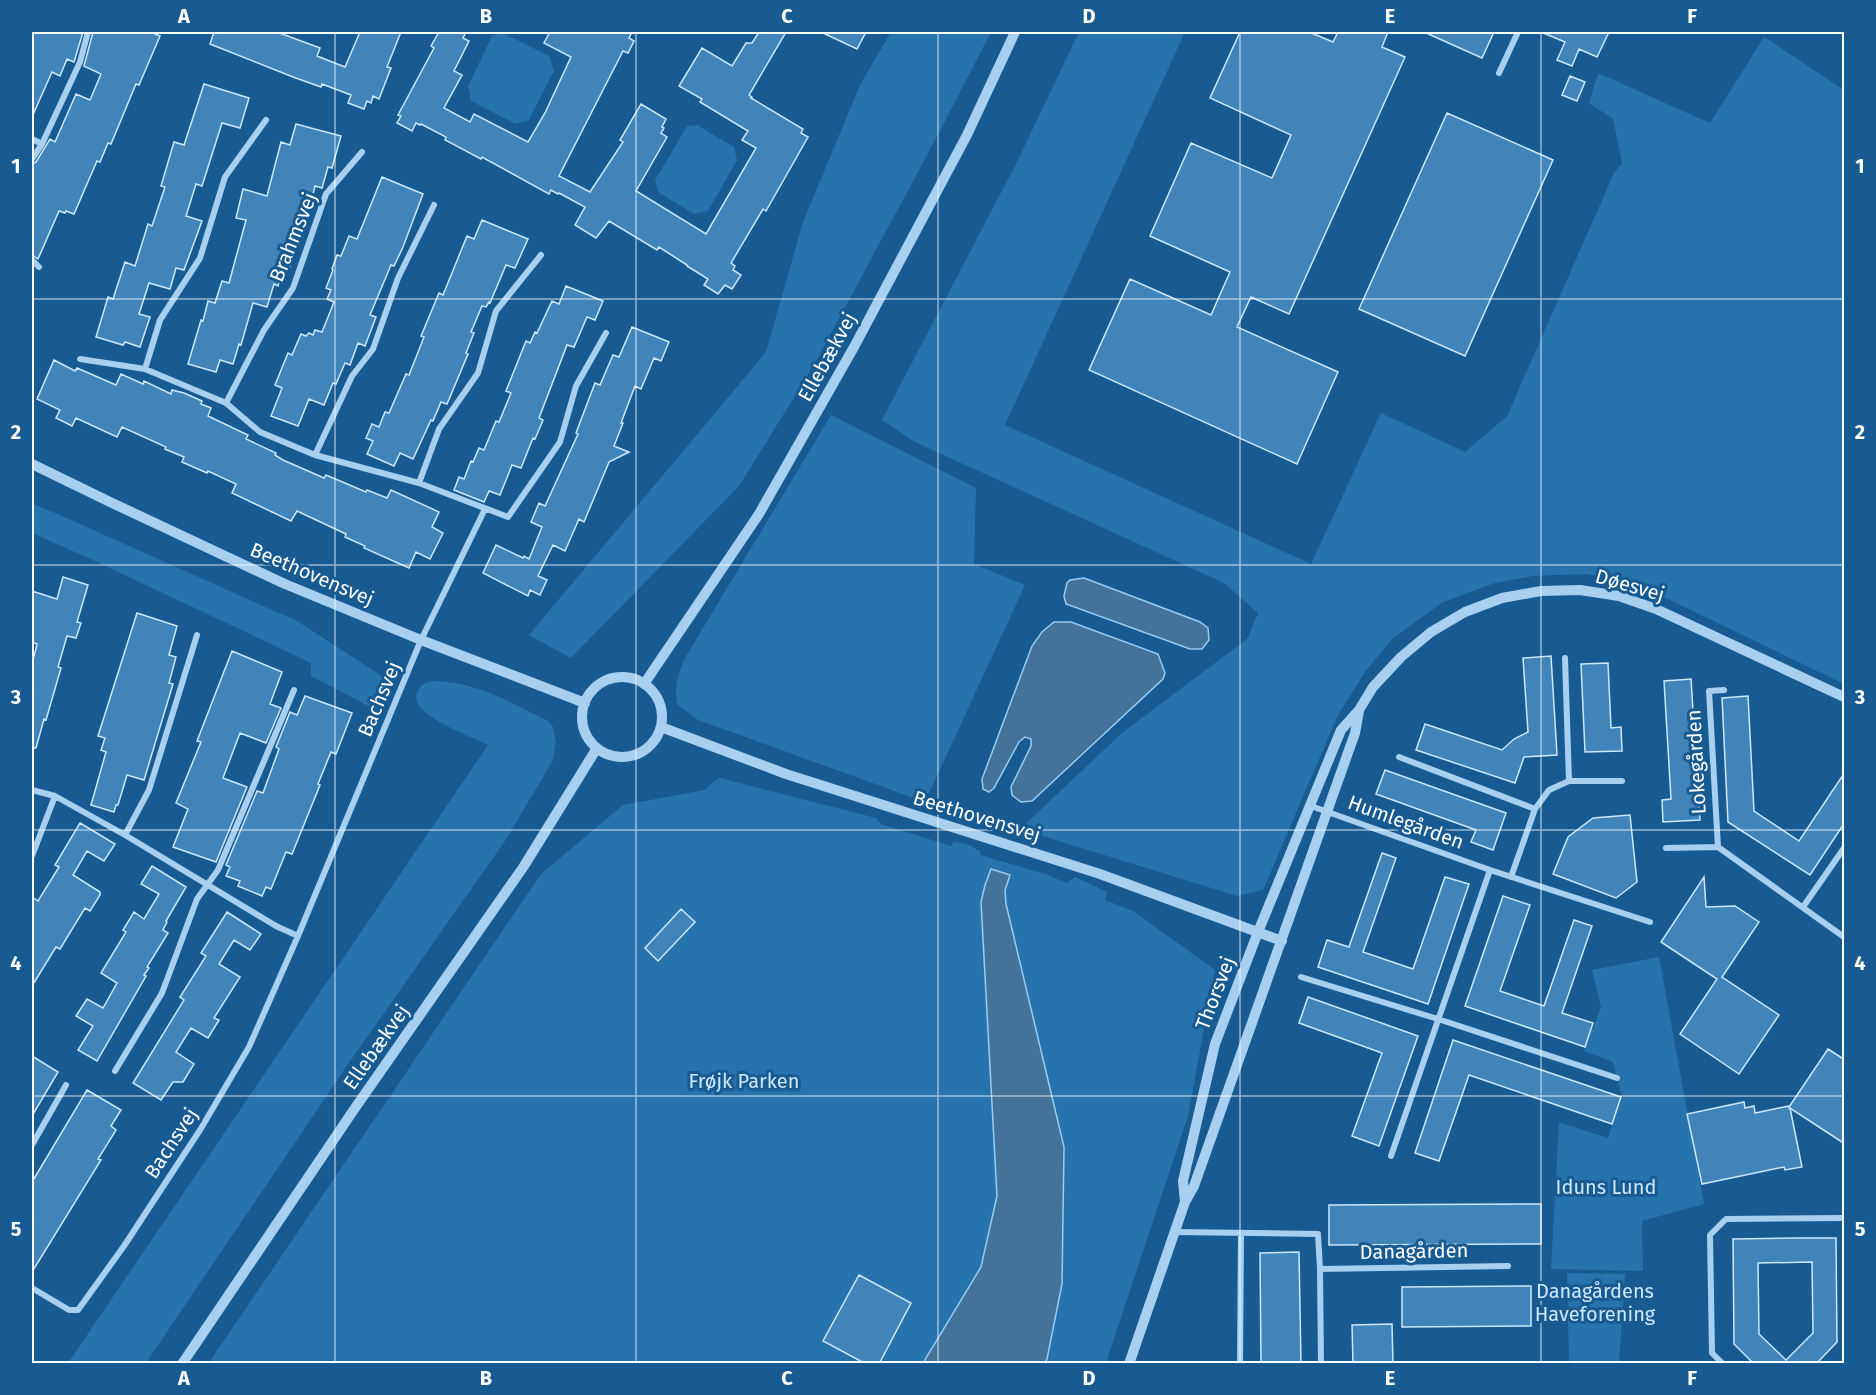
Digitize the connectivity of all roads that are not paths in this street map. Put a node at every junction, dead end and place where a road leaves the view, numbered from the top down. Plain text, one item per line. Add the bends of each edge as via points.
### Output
1 (88, 32) edge
2 (1015, 32) edge
3 (1518, 32) edge
4 (1499, 73) dead end
5 (266, 120) dead end
6 (32, 139) edge
7 (42, 144) junction
8 (362, 152) dead end
9 (32, 159) edge
10 (434, 205) dead end
11 (541, 255) dead end
12 (32, 260) edge
13 (39, 267) dead end
14 (606, 333) dead end
15 (80, 358) dead end
16 (145, 369) junction
17 (226, 403) junction
18 (315, 455) junction
19 (32, 464) edge
20 (419, 483) junction
21 (485, 509) junction
22 (197, 635) dead end
23 (421, 640) junction
24 (1565, 658) dead end
25 (644, 684) junction
26 (294, 690) dead end
27 (1724, 690) dead end
28 (1845, 697) edge
29 (585, 703) junction
30 (1359, 711) junction
31 (661, 727) junction
32 (597, 748) junction
33 (1399, 757) dead end
34 (1569, 781) junction
35 (1622, 781) dead end
36 (32, 790) edge
37 (55, 796) junction
38 (1311, 806) junction
39 (1535, 809) junction
40 (1328, 812) junction
41 (125, 835) junction
42 (1718, 846) junction
43 (1666, 848) dead end
44 (1845, 848) edge
45 (32, 856) edge
46 (1490, 870) junction
47 (1511, 877) junction
48 (206, 884) junction
49 (1803, 907) junction
50 (1650, 922) dead end
51 (1258, 932) junction
52 (298, 936) junction
53 (1845, 937) edge
54 (1282, 940) junction
55 (1301, 977) dead end
56 (1438, 1019) junction
57 (115, 1071) dead end
58 (1617, 1078) dead end
59 (66, 1085) dead end
60 (32, 1145) edge
61 (1391, 1155) dead end
62 (1185, 1202) junction
63 (1845, 1218) edge
64 (1175, 1232) junction
65 (1241, 1233) junction
66 (1508, 1266) dead end
67 (1320, 1269) junction
68 (32, 1288) edge
69 (182, 1364) edge
70 (1129, 1364) edge
71 (1240, 1364) edge
72 (1321, 1364) edge
73 (1723, 1364) edge

1 - 7 street via 80,62
2 - 25 street, Ellebækvej via 961,146 759,514
3 - 4 street
5 - 16 street via 225,177 200,258 160,320
6 - 7 street
7 - 9 street
8 - 17 street, Brahmsvej via 326,194 293,288 264,330
10 - 18 street via 398,278 373,348 352,376
11 - 20 street via 496,311 478,373 439,429
12 - 13 street
14 - 21 street via 576,386 560,442 508,517
15 - 16 street
16 - 17 street
17 - 18 street via 260,432
18 - 20 street
19 - 23 street, Beethovensvej via 285,584
20 - 21 street
21 - 23 street
22 - 41 street via 149,790
23 - 29 street, Beethovensvej
23 - 52 street, Bachsvej
24 - 34 street
25 - 29 street via 631,678 603,682
25 - 31 street via 659,703
26 - 48 street via 218,870
27 - 42 street, Lokegården via 1709,691
28 - 30 street, Døesvej via 1656,609 1619,596 1580,590 1502,598 1465,612 1431,632 1401,657 1373,687
29 - 32 street via 583,727
30 - 38 street, Døesvej via 1341,730
30 - 40 street, Døesvej
31 - 32 street via 646,749 634,755 608,755
31 - 51 street, Beethovensvej via 786,774 1100,874
32 - 69 street, Ellebækvej via 524,866
33 - 39 street
34 - 35 street
34 - 39 street via 1549,790
36 - 37 street
37 - 41 street
37 - 45 street
38 - 40 street, Humlegården
38 - 51 street, Thorsvej
39 - 47 street
40 - 46 street, Humlegården
40 - 54 street, Thorsvej
41 - 48 street
42 - 43 street
42 - 49 street
44 - 49 street
46 - 47 street, Humlegården
46 - 56 street
47 - 50 street, Humlegården
48 - 52 street
48 - 57 street via 162,993
49 - 53 street
51 - 54 street, Beethovensvej
51 - 62 street, Thorsvej via 1215,1044 1183,1181
52 - 68 street, Bachsvej via 249,1047 200,1130 78,1310 73,1312
54 - 62 street, Thorsvej
55 - 56 street
56 - 58 street
56 - 61 street
59 - 60 street
62 - 64 street, Thorsvej
63 - 73 street via 1726,1219 1710,1235 1712,1353
64 - 65 street
64 - 70 street, Thorsvej
65 - 67 street via 1318,1234
65 - 71 street
66 - 67 street, Danagården
67 - 72 street

